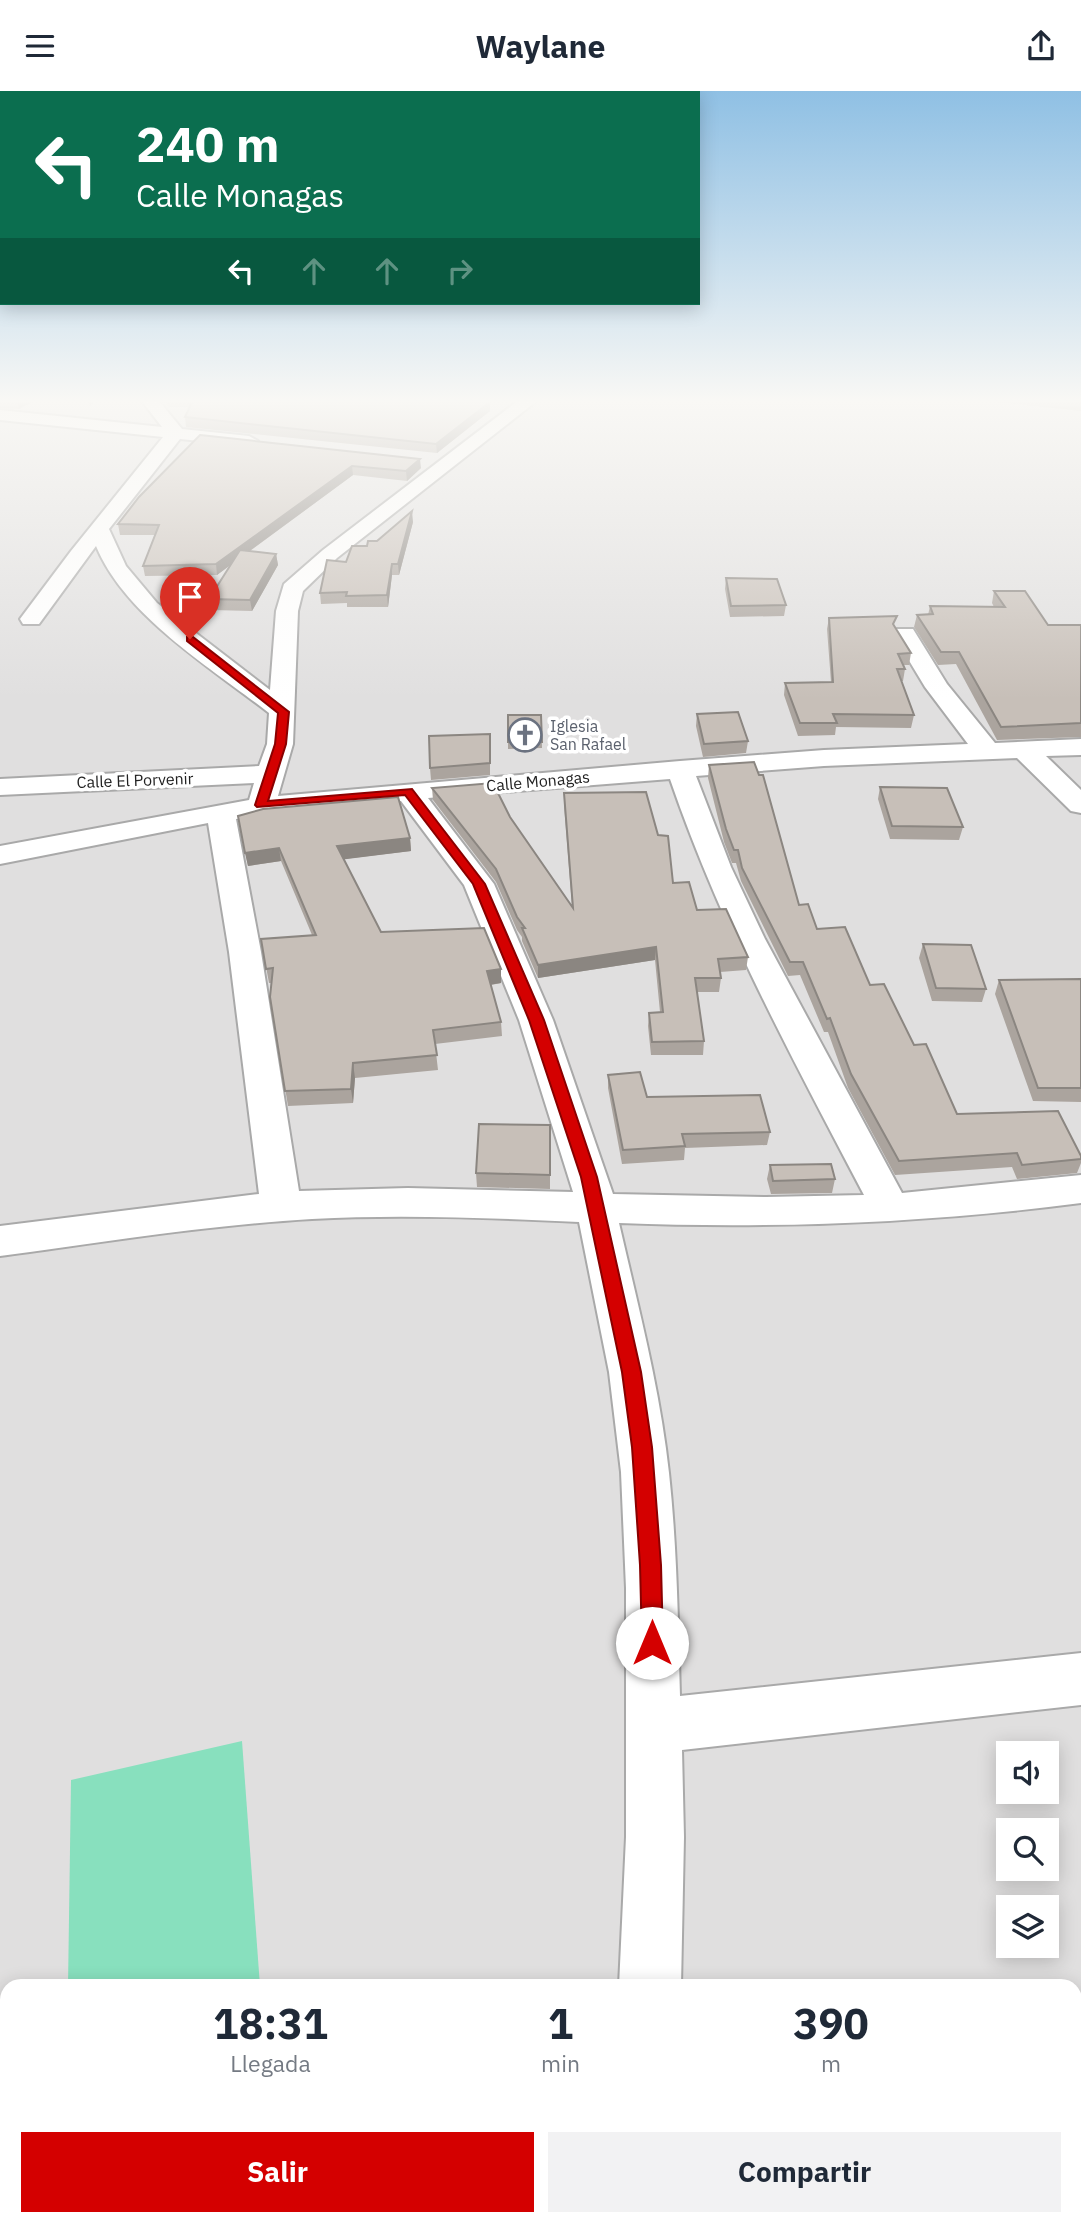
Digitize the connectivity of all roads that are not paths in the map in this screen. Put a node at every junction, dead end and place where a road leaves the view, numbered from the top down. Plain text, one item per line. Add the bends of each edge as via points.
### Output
1 (124, 500) edge
2 (403, 500) edge
3 (100, 530) junction
4 (30, 619) dead end
5 (905, 634) dead end
6 (283, 712) junction
7 (1081, 747) edge
8 (1023, 749) junction
9 (987, 750) junction
10 (680, 769) junction
11 (271, 774) junction
12 (0, 787) edge
13 (408, 791) junction
14 (261, 805) junction
15 (1081, 805) edge
16 (220, 812) junction
17 (0, 855) edge
18 (1081, 1189) edge
19 (281, 1207) junction
20 (596, 1207) junction
21 (891, 1208) junction
22 (0, 1241) edge
23 (1081, 1679) edge
24 (653, 1725) junction
25 (650, 1979) edge

1 - 3 street
2 - 6 street via 297,582 288,599
3 - 4 street
3 - 6 street via 116,568 149,608
5 - 9 street via 937,687
6 - 11 street
7 - 8 street, Calle Monagas
8 - 9 street, Calle Monagas
8 - 15 street
9 - 10 street, Calle Monagas
10 - 13 street, Calle Monagas
10 - 21 street via 729,897 791,1024
11 - 12 street, Calle El Porvenir
11 - 14 street
13 - 14 street, Calle Monagas
13 - 20 street via 479,884 536,1020
14 - 16 street, Calle Monagas
16 - 17 street, Calle Monagas
16 - 19 street
18 - 21 street
19 - 20 street via 358,1203
19 - 22 street
20 - 21 street via 764,1212
20 - 24 street via 631,1372 645,1472
23 - 24 street
24 - 25 street

